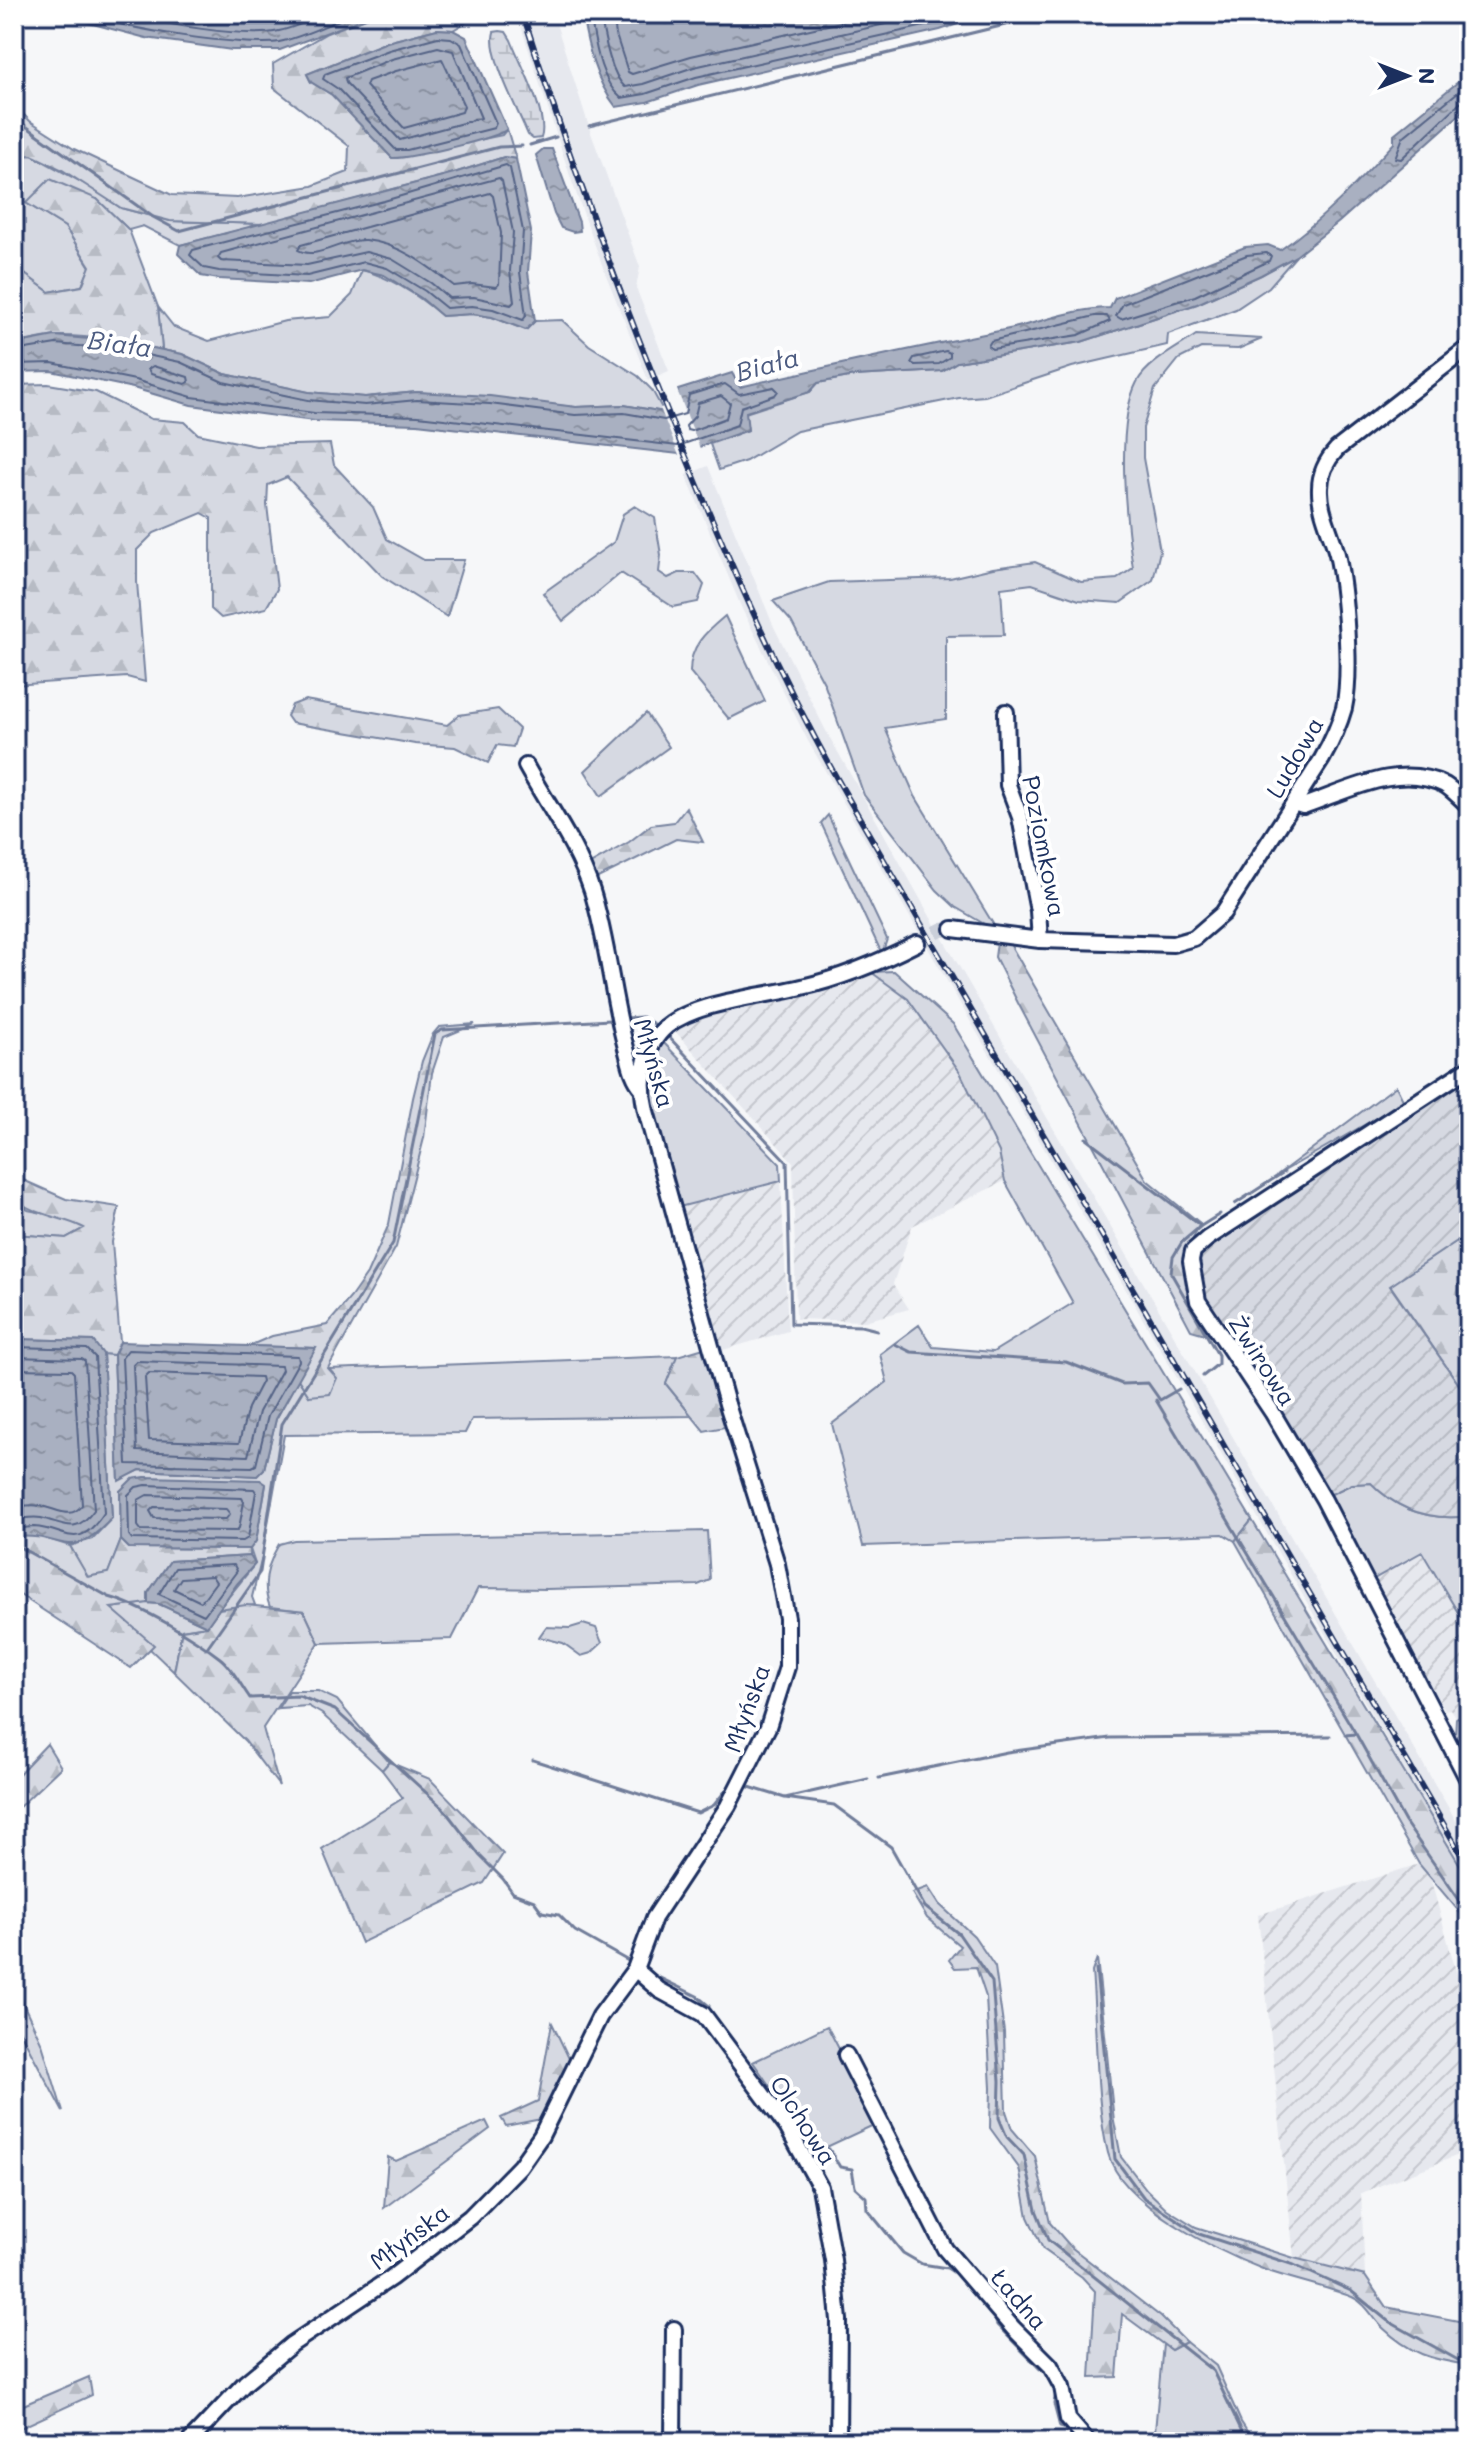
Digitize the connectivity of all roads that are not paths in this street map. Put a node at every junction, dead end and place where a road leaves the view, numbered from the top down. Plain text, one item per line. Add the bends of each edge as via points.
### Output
1 (1469, 347) edge
2 (1006, 712) dead end
3 (526, 766) dead end
4 (1294, 803) junction
5 (1469, 806) edge
6 (953, 929) tunnel mouth
7 (1040, 940) junction
8 (917, 943) tunnel mouth
9 (1469, 1068) edge
10 (642, 1088) junction
11 (1469, 1782) edge
12 (635, 1969) junction
13 (846, 2055) dead end
14 (674, 2329) dead end
15 (189, 2442) edge
16 (673, 2442) edge
17 (838, 2442) edge
18 (1088, 2442) edge

1 - 4 street, Ludowa via 1328,459 1320,497 1342,584 1347,686 1334,736
2 - 7 street, Poziomkowa via 1008,785 1020,817
3 - 10 street, Młyńska via 591,887 621,1028 635,1081
4 - 5 street via 1303,806 1379,778 1416,777 1446,786
4 - 7 street, Ludowa via 1230,903 1194,938 1147,945
6 - 7 street, Ludowa
8 - 10 street via 825,981 702,1009 673,1021 652,1043
9 - 11 street, Żwirowa via 1208,1238 1193,1251 1191,1261 1198,1301 1324,1500
10 - 12 street, Młyńska via 727,1404 777,1564 787,1618 787,1667 768,1727 728,1806 654,1918
12 - 15 street, Młyńska via 600,2016 541,2136 520,2166 458,2226 280,2353
12 - 17 street, Olchowa via 659,1990 703,2014 787,2127 820,2187 839,2320
13 - 18 street, Ładna via 945,2249 1050,2365 1062,2387 1068,2419
14 - 16 street

